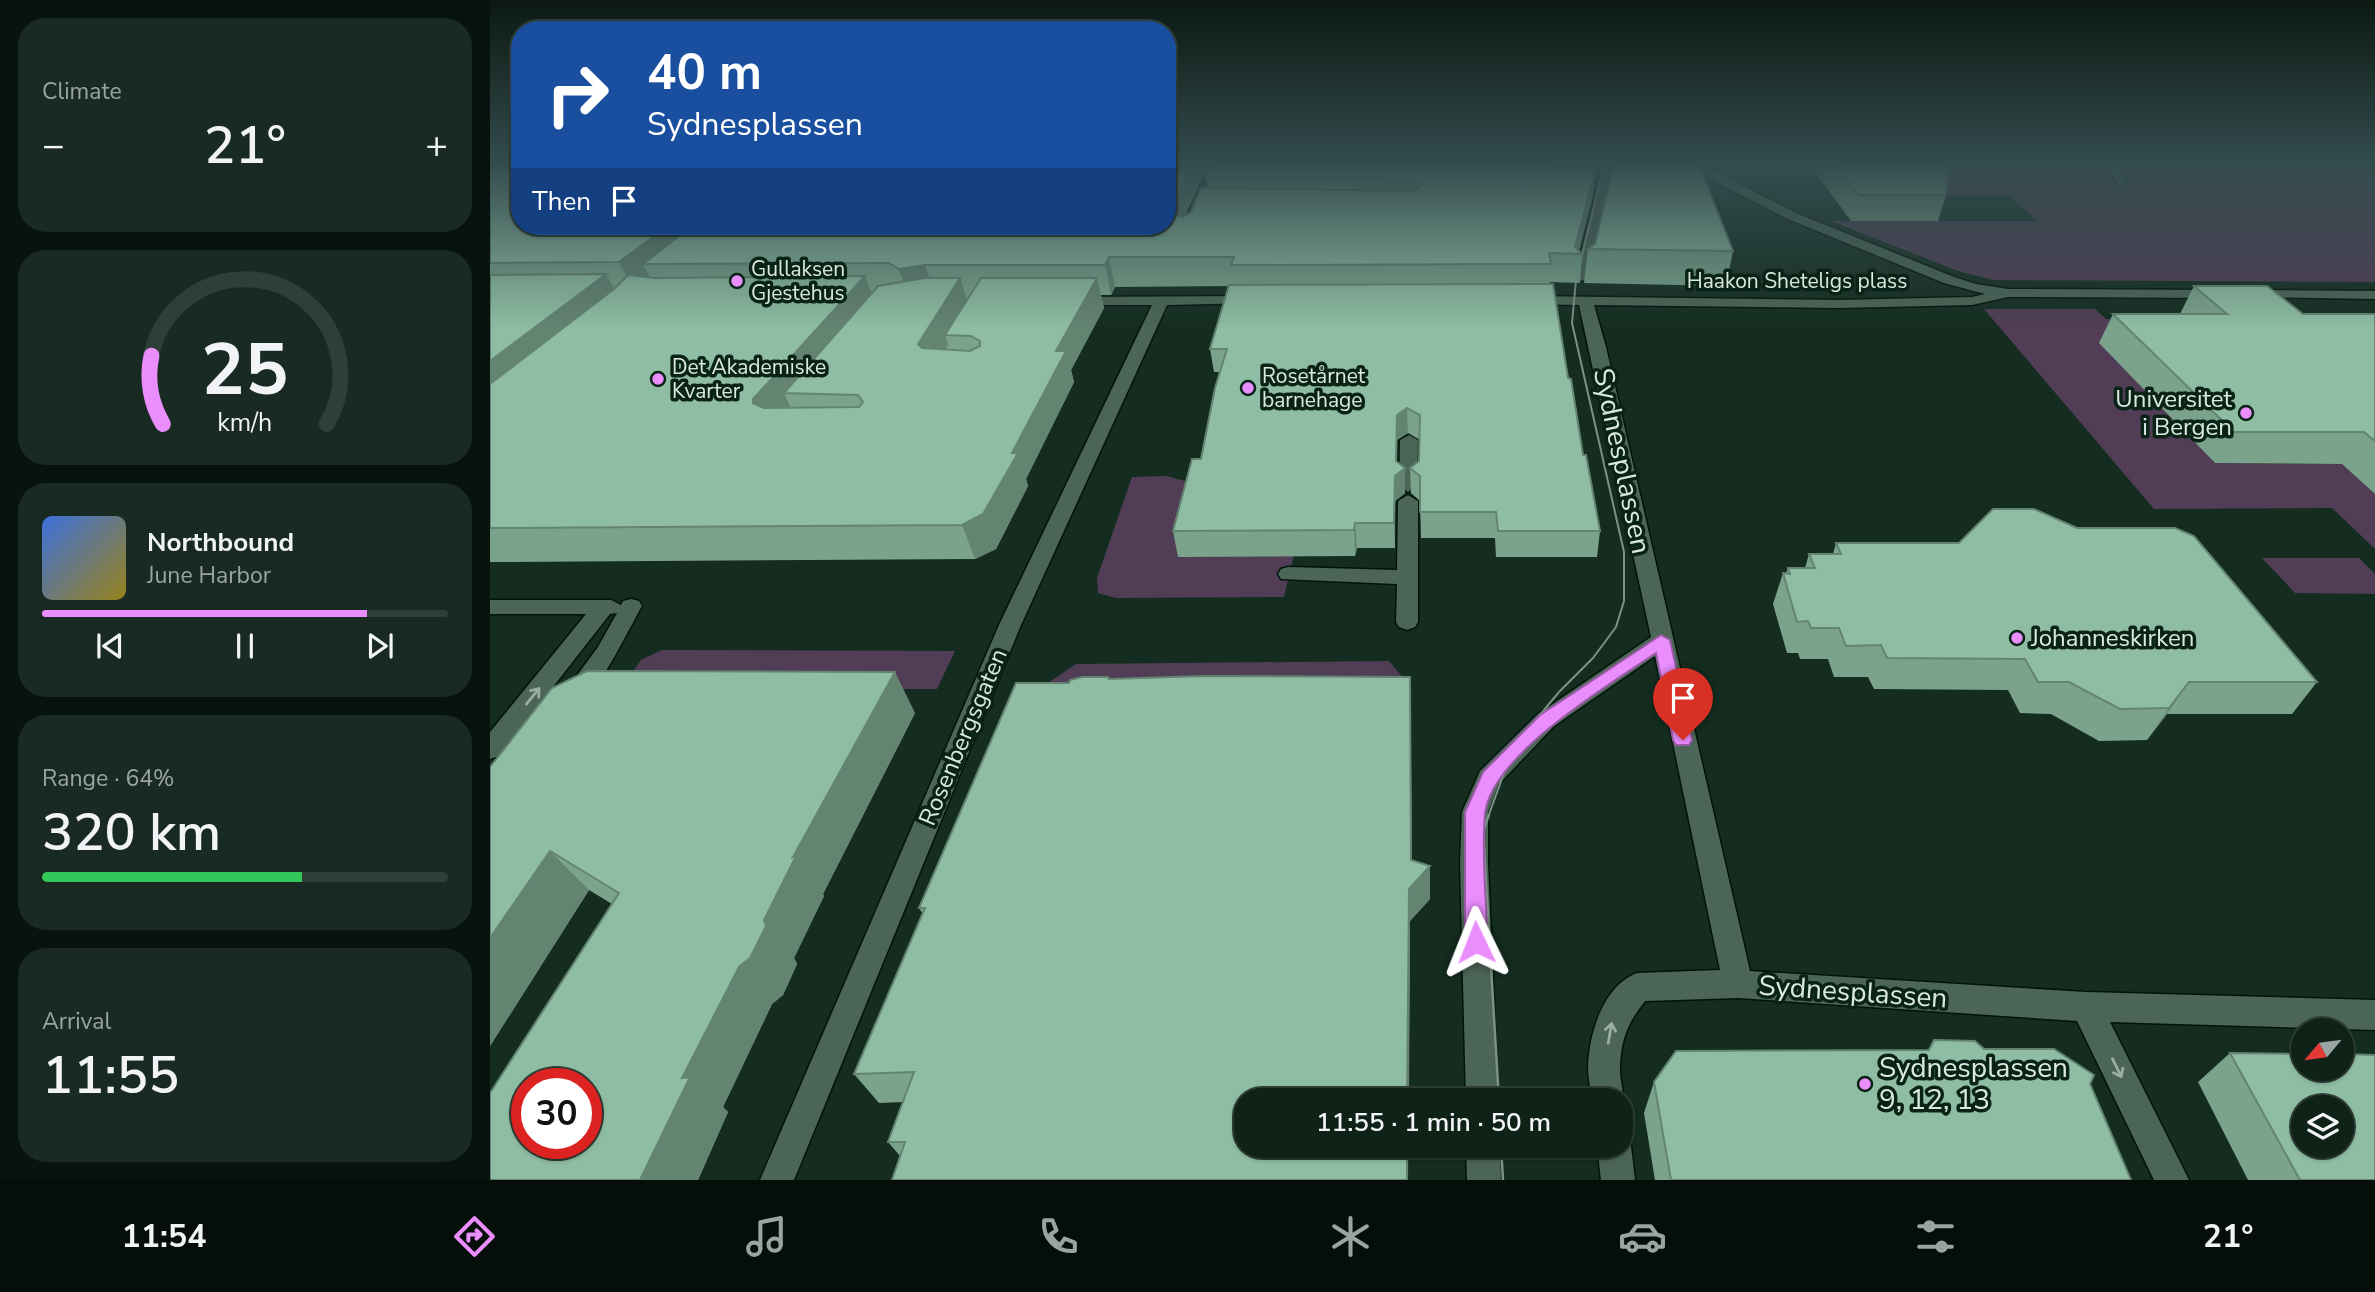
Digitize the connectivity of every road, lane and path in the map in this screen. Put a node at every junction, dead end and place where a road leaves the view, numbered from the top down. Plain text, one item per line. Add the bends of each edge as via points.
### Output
1 (1596, 220) edge
2 (1802, 220) edge
3 (1582, 277) edge
4 (2008, 293) junction
5 (2375, 295) edge
6 (1162, 300) junction
7 (1272, 300) edge
8 (1518, 300) edge
9 (1586, 300) junction
10 (1066, 301) edge
11 (1409, 440) edge
12 (1288, 574) dead end
13 (1408, 577) junction
14 (490, 607) edge
15 (604, 607) junction
16 (1407, 622) dead end
17 (1661, 640) junction
18 (565, 708) edge
19 (490, 749) edge
20 (1738, 984) junction
21 (2086, 1007) junction
22 (2375, 1015) edge
23 (1482, 1088) edge
24 (1606, 1088) edge
25 (1483, 1158) edge
26 (1615, 1158) edge
27 (777, 1180) edge
28 (1484, 1180) edge
29 (1618, 1180) edge
30 (2172, 1180) edge

1 - 3 street
2 - 4 street, Haakon Sheteligs plass via 1949,280
4 - 5 street, Haakon Sheteligs plass
4 - 9 street, Haakon Sheteligs plass via 1972,301 1840,304
6 - 7 street
6 - 10 street
6 - 27 street, Rosenbergsgaten via 1010,625
8 - 9 street, Haakon Sheteligs plass
9 - 17 street, Sydnesplassen
11 - 13 street
12 - 13 street
13 - 16 street
14 - 15 street
15 - 18 street via 631,606 606,652
19 -> 15 street
17 - 20 street, Sydnesplassen
17 - 23 street via 1546,720 1489,778 1475,812
20 - 21 street, Sydnesplassen
24 -> 20 street via 1604,1067 1612,1019 1637,987
21 - 22 street, Sydnesplassen
21 -> 30 street
25 - 28 street
26 - 29 street

